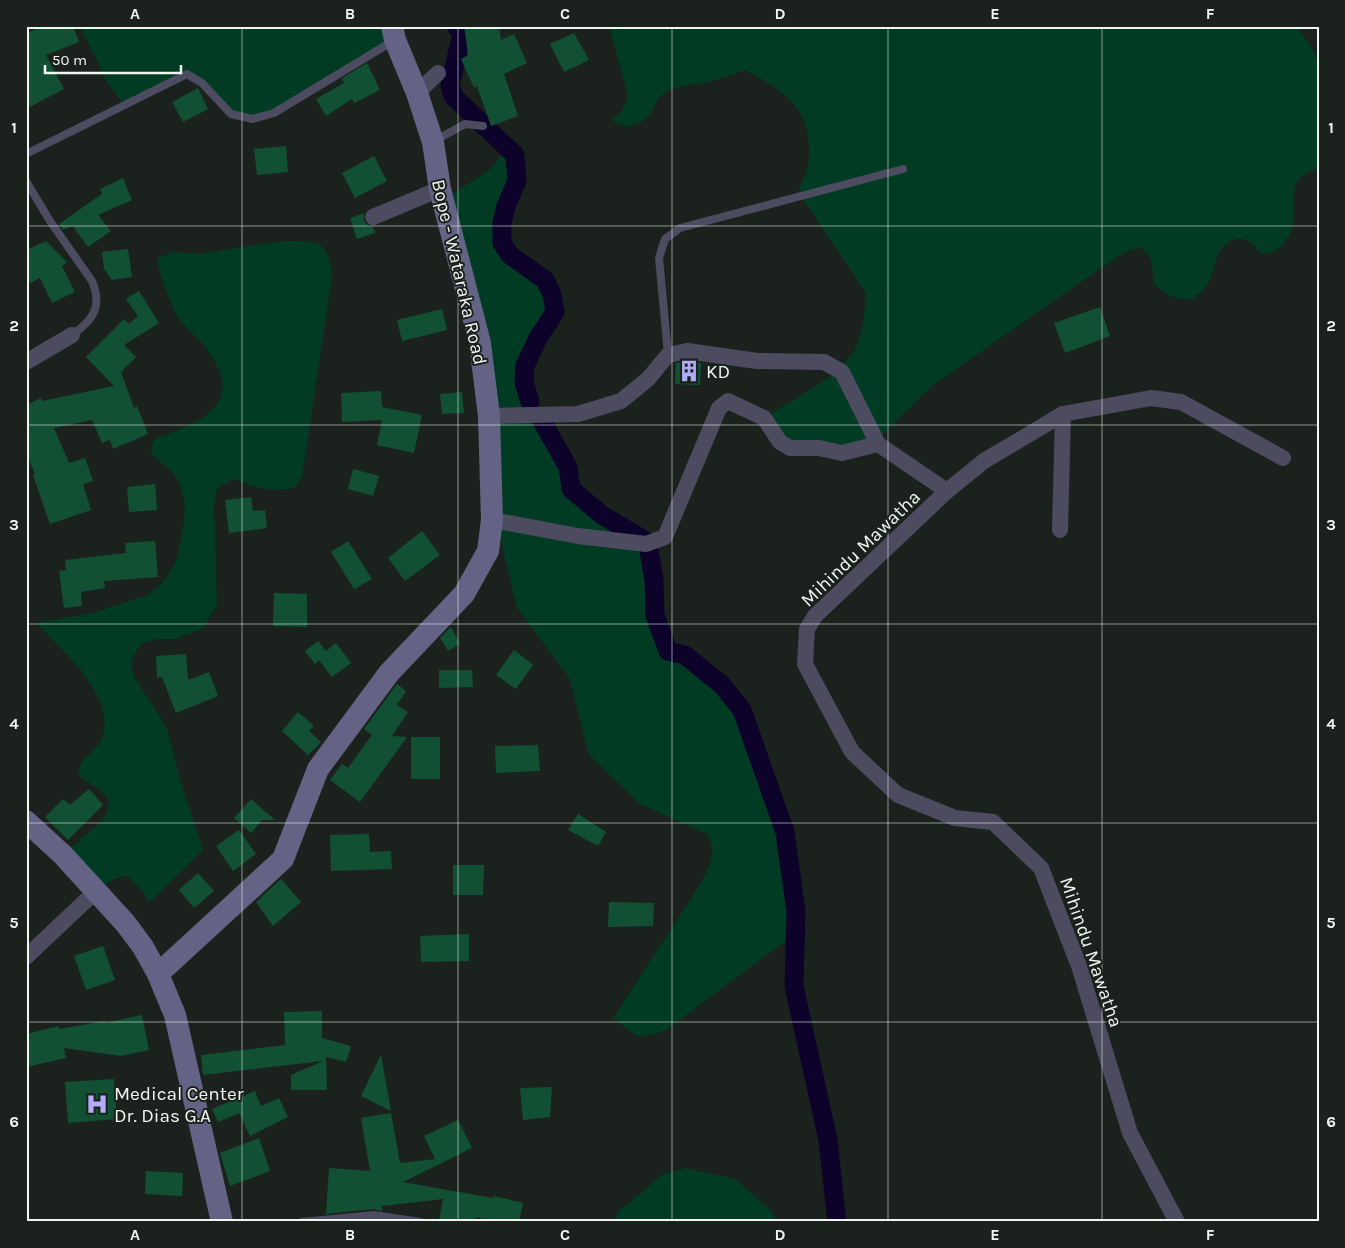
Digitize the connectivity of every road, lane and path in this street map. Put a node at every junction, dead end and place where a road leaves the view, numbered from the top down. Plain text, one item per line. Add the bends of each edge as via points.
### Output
1 (393, 33) edge
2 (438, 73) dead end
3 (417, 93) junction
4 (483, 126) dead end
5 (433, 142) junction
6 (26, 154) edge
7 (904, 169) dead end
8 (26, 181) edge
9 (440, 189) junction
10 (373, 218) dead end
11 (72, 336) joint
12 (668, 355) junction
13 (26, 362) edge
14 (1063, 414) junction
15 (489, 416) junction
16 (878, 444) junction
17 (1283, 458) dead end
18 (947, 491) junction
19 (492, 520) junction
20 (1060, 530) dead end
21 (26, 821) edge
22 (95, 892) junction
23 (26, 957) edge
24 (158, 974) junction
25 (222, 1222) edge
26 (302, 1222) edge
27 (420, 1222) edge
28 (1177, 1222) edge

1 - 3 street, Bope - Wataraka Road
1 - 6 lane via 274,113 253,119 231,114 202,83 187,74
2 - 3 street
3 - 5 street, Bope - Wataraka Road
4 - 5 lane via 465,124
5 - 9 street, Bope - Wataraka Road
7 - 12 lane via 680,228 665,239 659,258
8 - 11 lane via 96,292 93,316
9 - 10 street
9 - 15 street, Bope - Wataraka Road via 480,343
11 - 13 street
12 - 15 street via 648,379 621,401 578,414
12 - 16 street via 687,351 757,361 824,362 842,372
14 - 17 street, Mihindu Mawatha via 1151,398 1181,402
14 - 18 street, Mihindu Mawatha via 984,461
14 - 20 street
15 - 19 street, Bope - Wataraka Road
16 - 18 street
16 - 19 street via 842,453 819,448 790,448 780,442 764,418 728,401 719,408 665,537 646,544 578,536
18 - 28 street, Mihindu Mawatha via 815,616 807,629 805,664 852,752 898,795 955,818 993,822 1041,868 1079,966 1130,1133
19 - 24 street, Bope - Wataraka Road via 488,551 464,594 389,673 318,769 283,859
21 - 22 street via 63,855
22 - 23 street
22 - 24 street via 126,924
24 - 25 street via 176,1015
26 - 27 lane via 374,1215

